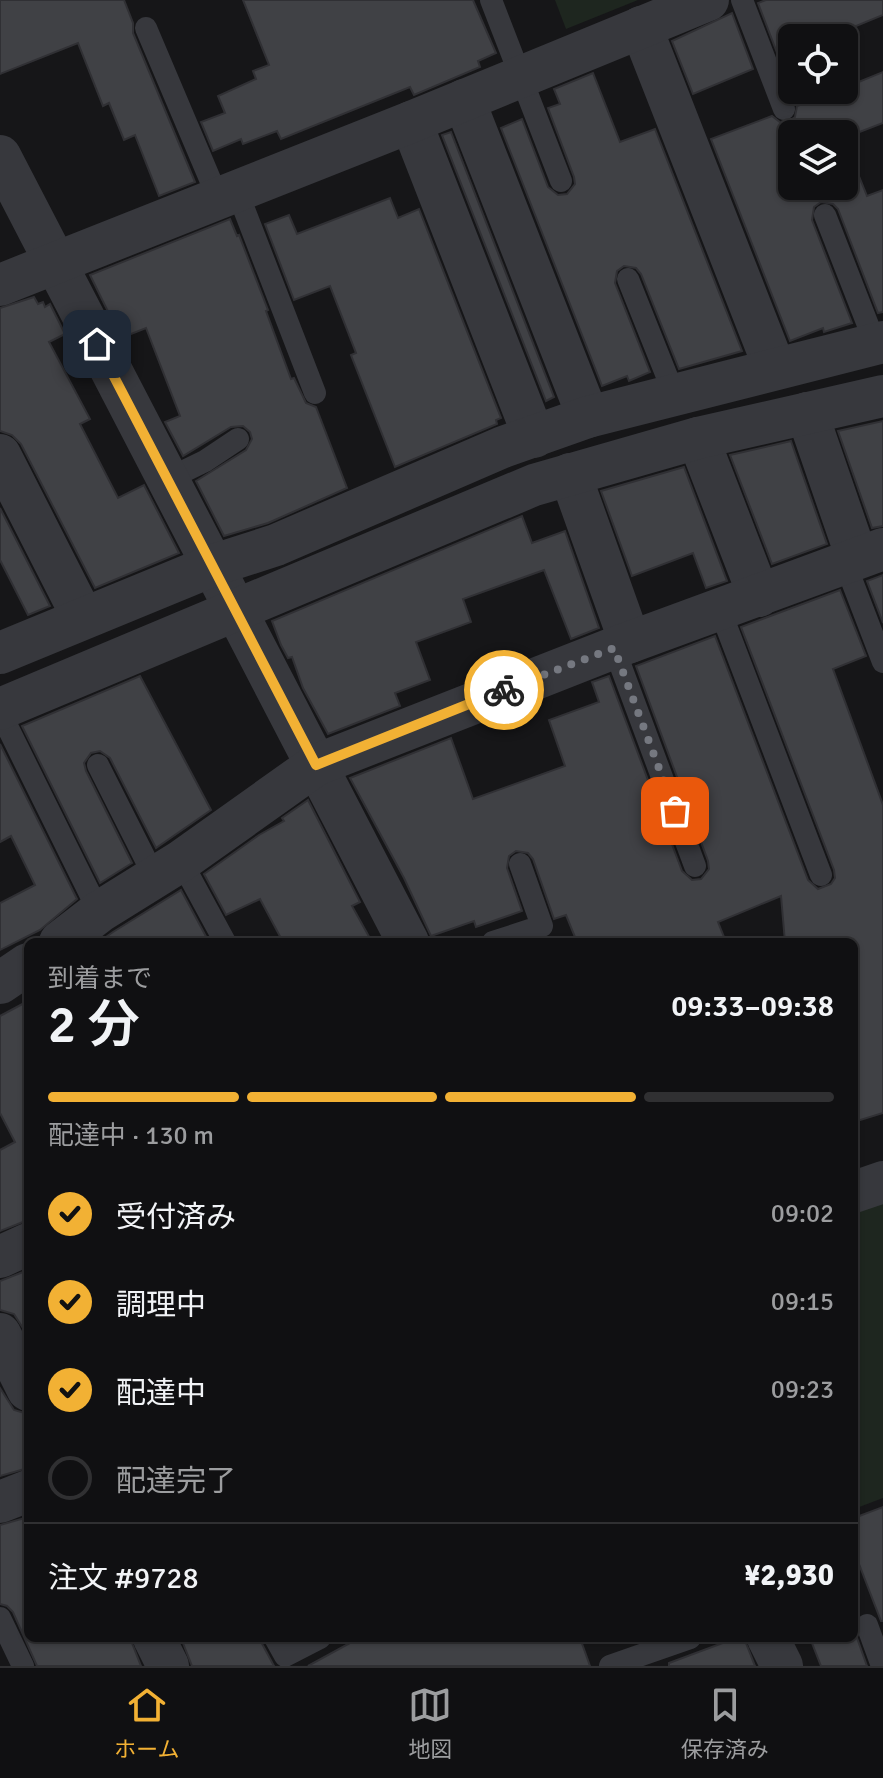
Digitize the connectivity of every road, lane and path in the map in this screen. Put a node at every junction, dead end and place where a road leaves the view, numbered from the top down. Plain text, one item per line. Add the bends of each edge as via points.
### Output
1 (491, 0) edge
2 (708, 0) edge
3 (742, 0) edge
4 (641, 27) junction
5 (146, 28) dead end
6 (521, 77) junction
7 (464, 100) junction
8 (784, 109) dead end
9 (411, 122) junction
10 (0, 156) edge
11 (561, 181) dead end
12 (228, 195) junction
13 (825, 215) dead end
14 (55, 263) junction
15 (628, 279) dead end
16 (0, 285) edge
17 (879, 342) edge
18 (775, 369) junction
19 (315, 393) dead end
20 (674, 394) junction
21 (883, 396) edge
22 (807, 413) junction
23 (588, 417) junction
24 (534, 437) junction
25 (698, 438) junction
26 (238, 439) dead end
27 (0, 455) edge
28 (570, 474) junction
29 (168, 479) junction
30 (862, 557) edge
31 (214, 565) junction
32 (759, 596) junction
33 (235, 610) junction
34 (720, 610) junction
35 (83, 618) junction
36 (622, 645) junction
37 (0, 653) edge
38 (883, 662) edge
39 (0, 711) edge
40 (98, 765) dead end
41 (316, 765) junction
42 (520, 864) dead end
43 (695, 866) dead end
44 (168, 869) junction
45 (821, 875) dead end
46 (99, 912) junction
47 (65, 938) edge
48 (222, 938) edge
49 (406, 938) edge
50 (505, 938) edge
51 (24, 967) edge
52 (0, 983) edge
53 (883, 1182) edge
54 (858, 1191) edge
55 (24, 1246) edge
56 (0, 1257) edge
57 (0, 1334) edge
58 (24, 1382) edge
59 (24, 1493) edge
60 (0, 1502) edge
61 (0, 1618) edge
62 (867, 1625) dead end
63 (156, 1642) edge
64 (277, 1642) edge
65 (312, 1642) edge
66 (679, 1642) edge
67 (770, 1642) edge
68 (23, 1666) edge
69 (168, 1666) edge
70 (610, 1666) edge
71 (782, 1666) edge
72 (882, 1666) edge

1 - 6 lane
2 - 4 street
3 - 8 lane
4 - 6 street
4 - 18 street
5 - 12 lane
6 - 7 street
6 - 11 lane
7 - 9 street
7 - 23 street
9 - 12 street
9 - 24 street
10 - 14 street
12 - 14 street
12 - 19 lane
13 - 17 lane
14 - 16 street
14 - 29 street
15 - 20 lane
17 - 18 street
18 - 20 street
20 - 23 street
21 - 22 street
22 - 25 street
22 - 30 street
23 - 24 street
24 - 31 street via 276,545
25 - 28 street
25 - 32 street
26 - 29 lane
27 - 35 street
28 - 33 street
28 - 36 street
29 - 31 street
30 - 32 street
30 - 38 lane
31 - 33 street
31 - 35 street
32 - 34 street
33 - 39 street
33 - 41 street
34 - 36 street
34 - 45 lane
35 - 37 street
36 - 41 street
36 - 43 lane
39 - 46 lane
40 - 44 lane
41 - 44 street
41 - 49 street
42 - 50 lane via 542,926
44 - 46 street
44 - 48 lane
46 - 47 street
51 - 52 street
53 - 54 street
55 - 56 street
57 - 58 street
59 - 60 street
61 - 68 lane
62 - 72 lane
63 - 69 street
64 - 65 lane via 285,1656
66 - 70 lane
67 - 71 street

